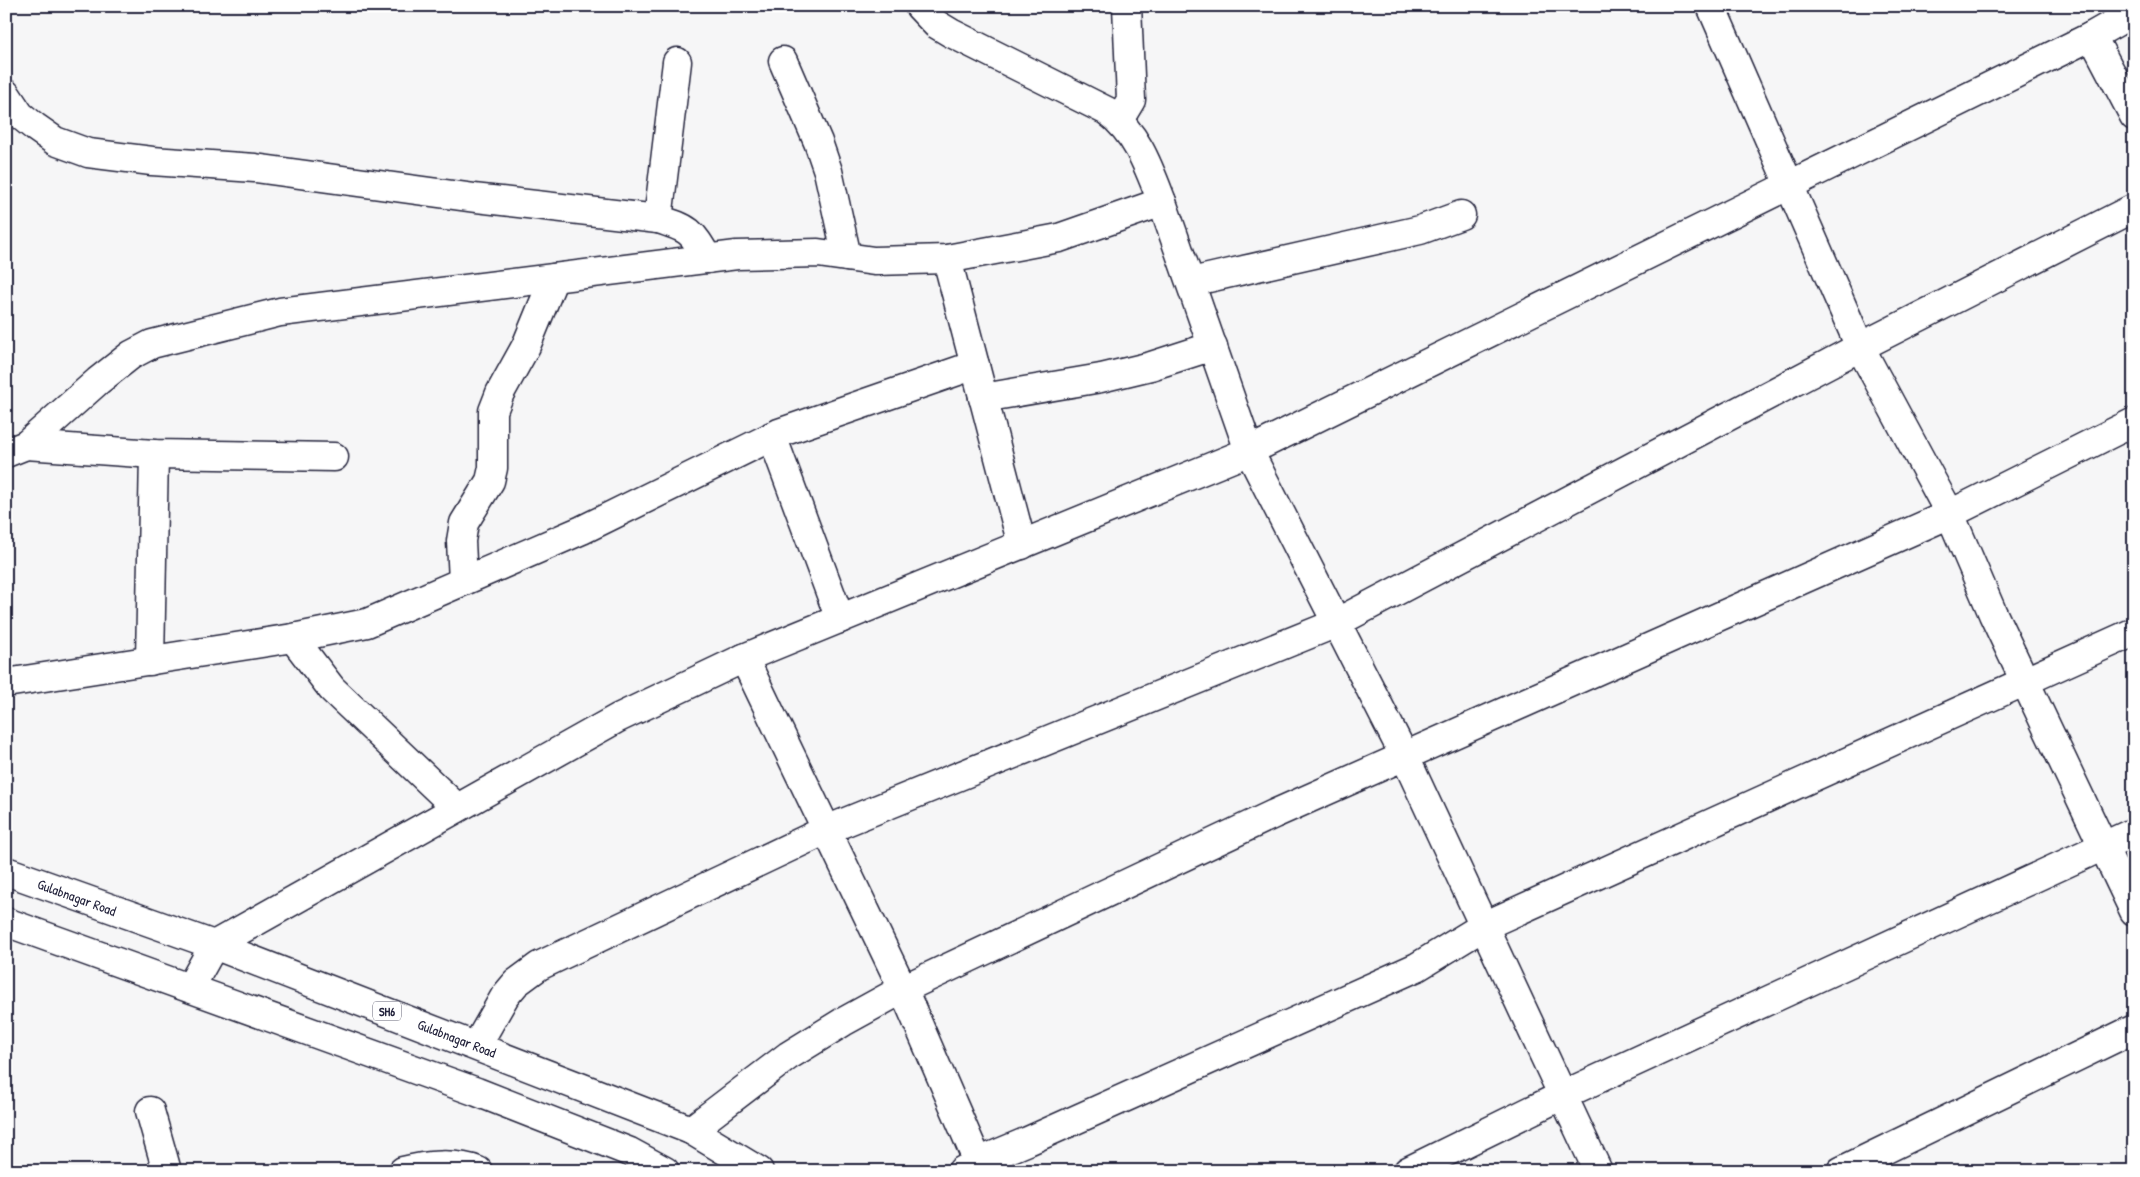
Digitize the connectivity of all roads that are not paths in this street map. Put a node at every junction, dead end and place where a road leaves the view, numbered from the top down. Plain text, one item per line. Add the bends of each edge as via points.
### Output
1 (919, 6) edge
2 (1127, 6) edge
3 (1711, 6) edge
4 (2134, 12) edge
5 (2092, 36) junction
6 (783, 61) dead end
7 (677, 62) dead end
8 (6, 94) edge
9 (2134, 116) edge
10 (1119, 120) junction
11 (1788, 185) junction
12 (1162, 202) junction
13 (2134, 208) edge
14 (1461, 216) dead end
15 (658, 219) junction
16 (848, 257) junction
17 (708, 259) junction
18 (947, 259) junction
19 (554, 278) junction
20 (1191, 282) junction
21 (1213, 346) junction
22 (1860, 346) junction
23 (975, 365) junction
24 (983, 398) junction
25 (2134, 422) edge
26 (772, 436) junction
27 (16, 449) edge
28 (1249, 451) junction
29 (154, 454) junction
30 (334, 457) dead end
31 (1950, 514) junction
32 (1022, 544) junction
33 (464, 581) junction
34 (840, 619) junction
35 (1336, 621) junction
36 (2134, 632) edge
37 (293, 638) junction
38 (744, 658) junction
39 (150, 661) junction
40 (2025, 680) junction
41 (6, 683) edge
42 (1405, 757) junction
43 (457, 808) junction
44 (826, 830) junction
45 (2134, 832) edge
46 (2103, 845) junction
47 (6, 871) edge
48 (2134, 912) edge
49 (6, 922) edge
50 (1484, 926) junction
51 (214, 945) junction
52 (190, 988) junction
53 (903, 988) junction
54 (2134, 1029) edge
55 (477, 1045) junction
56 (1564, 1096) junction
57 (150, 1111) dead end
58 (691, 1130) junction
59 (970, 1166) edge
60 (167, 1171) edge
61 (403, 1171) edge
62 (478, 1171) edge
63 (665, 1171) edge
64 (759, 1171) edge
65 (1408, 1171) edge
66 (1598, 1171) edge
67 (1841, 1171) edge

1 - 10 street via 936,24 951,33
2 - 10 street via 1131,100
3 - 11 street
4 - 5 street
5 - 9 street
5 - 11 street
6 - 16 street via 828,171
7 - 15 street
8 - 15 street via 20,115 34,127 55,142 88,153 256,168
10 - 12 street via 1147,164
11 - 22 street
11 - 28 street
12 - 18 street via 1059,238
12 - 20 street
13 - 22 street
14 - 20 street via 1420,230
15 - 17 street via 681,226 693,234
16 - 17 street via 818,253
16 - 18 street via 874,261
17 - 19 street
18 - 23 street
19 - 27 street via 280,312 152,344 131,355
19 - 33 street via 494,412 490,481 464,523 461,542
20 - 21 street
21 - 24 street via 1101,378
21 - 28 street
22 - 31 street
22 - 35 street
23 - 24 street
23 - 26 street
24 - 32 street
25 - 31 street
26 - 33 street via 582,530
26 - 34 street
27 - 29 street
28 - 32 street
28 - 35 street
29 - 30 street
29 - 39 street
31 - 40 street
31 - 42 street
32 - 34 street
33 - 37 street via 367,623
34 - 38 street
35 - 42 street
35 - 44 street
36 - 40 street
37 - 39 street
37 - 43 street via 332,689
38 - 43 street via 618,718
38 - 44 street
39 - 41 street
40 - 46 street
40 - 50 street
42 - 50 street
42 - 53 street via 1274,814
43 - 51 street
44 - 53 street
44 - 55 street via 539,966 505,996
45 - 46 street
46 - 48 street
46 - 56 street
47 - 51 street, Gulabnagar Road / SH6
49 - 52 street
50 - 56 street
50 - 59 street via 1417,967
51 - 52 street
51 - 55 street, Gulabnagar Road / SH6
52 - 63 street via 477,1092 630,1152
53 - 58 street via 788,1056
53 - 59 street
54 - 67 street
55 - 58 street, Gulabnagar Road / SH6
56 - 65 street
56 - 66 street
57 - 60 street
58 - 64 street, Gulabnagar Road / SH6
61 - 62 street via 445,1166

